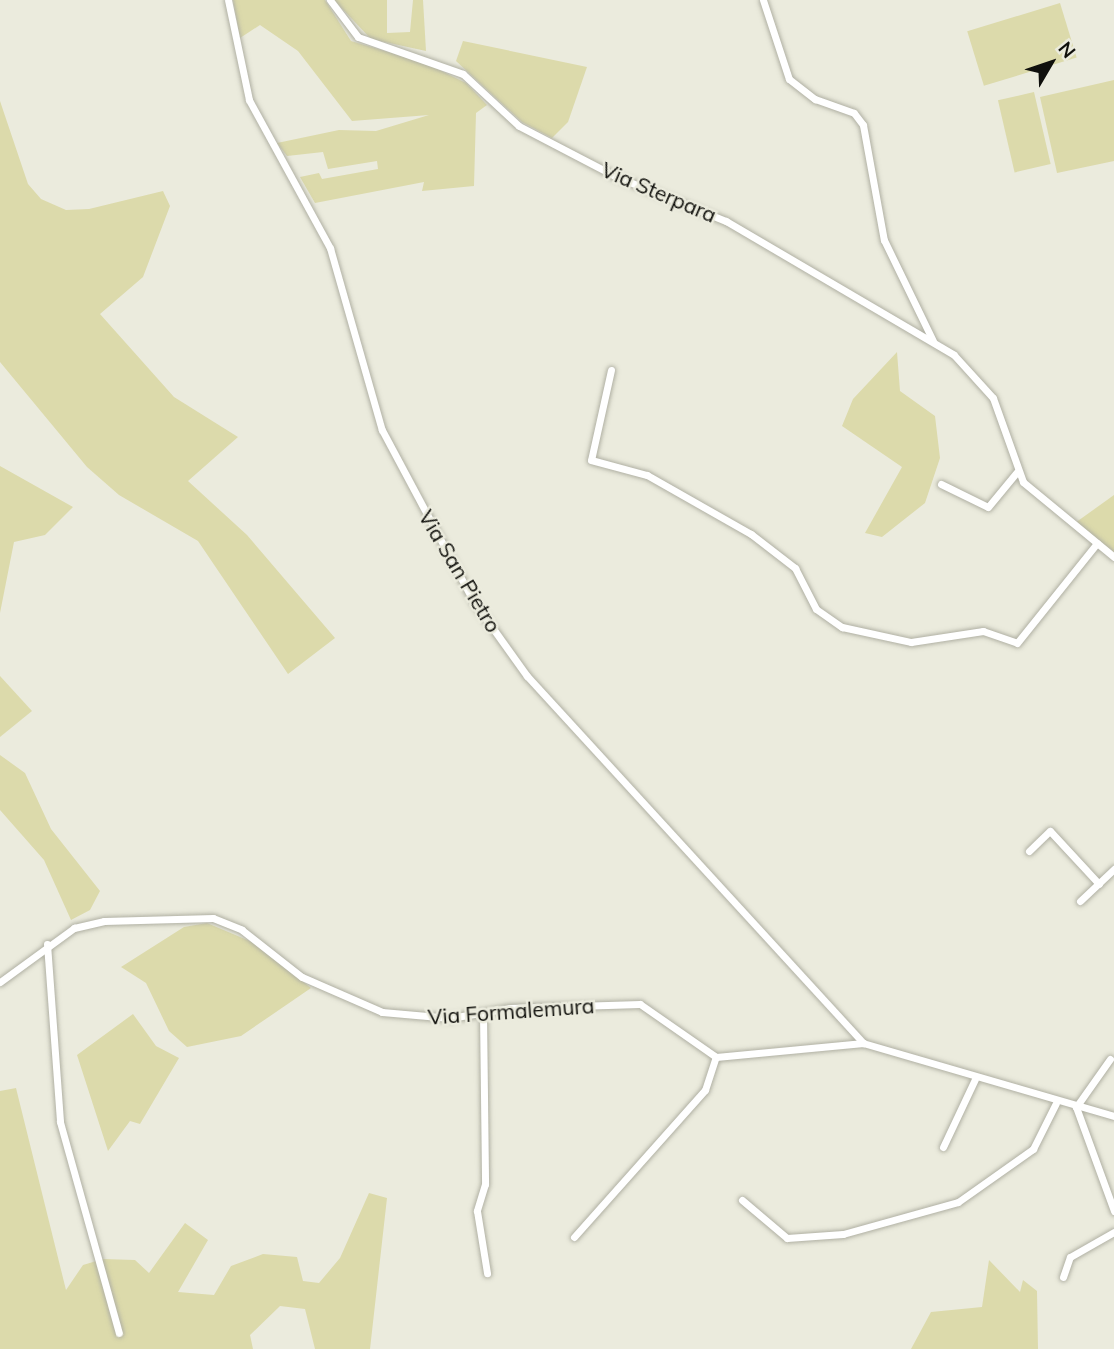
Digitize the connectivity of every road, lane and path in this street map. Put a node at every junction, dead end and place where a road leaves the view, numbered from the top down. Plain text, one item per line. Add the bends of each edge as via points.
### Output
1 (228, 0) edge
2 (330, 0) edge
3 (764, 0) edge
4 (933, 341) junction
5 (611, 370) dead end
6 (1017, 472) junction
7 (941, 484) dead end
8 (1097, 543) junction
9 (1114, 557) edge
10 (1029, 851) dead end
11 (1114, 869) edge
12 (1099, 884) junction
13 (1080, 901) dead end
14 (47, 944) junction
15 (0, 982) edge
16 (483, 1013) junction
17 (863, 1043) junction
18 (716, 1057) junction
19 (1110, 1059) dead end
20 (975, 1079) junction
21 (1056, 1103) junction
22 (1076, 1107) junction
23 (1114, 1116) edge
24 (943, 1147) dead end
25 (742, 1200) dead end
26 (1114, 1211) edge
27 (1114, 1232) edge
28 (574, 1237) dead end
29 (487, 1273) dead end
30 (1063, 1278) dead end
31 (119, 1333) dead end

1 - 17 street, Via San Pietro via 255,115 330,248 377,418 474,602 527,676
2 - 4 street, Via Sterpara via 369,43 463,74 519,126 615,176 726,221
3 - 4 street via 789,79 815,99 854,113 863,125 884,240
4 - 6 street, Via Sterpara via 990,392
5 - 8 street via 591,460 647,475 751,534 795,568 816,609 842,627 911,642 983,631 1017,643
6 - 7 street via 988,507
6 - 8 street, Via Sterpara
8 - 9 street, Via Sterpara
10 - 12 street via 1050,831
11 - 12 street
12 - 13 street
14 - 15 street, Via Formalemura
14 - 16 street, Via Formalemura via 104,920 213,918 242,930 302,978 353,1002 410,1016
14 - 31 street via 60,1122
16 - 18 street, Via Formalemura via 640,1004
16 - 29 street via 485,1184 477,1211
17 - 18 street
17 - 20 street
18 - 28 street via 705,1090
19 - 22 street
20 - 21 street
20 - 24 street
21 - 22 street
21 - 25 street via 1030,1152 958,1202 843,1234 787,1238
22 - 23 street
22 - 26 street
27 - 30 street via 1070,1257

